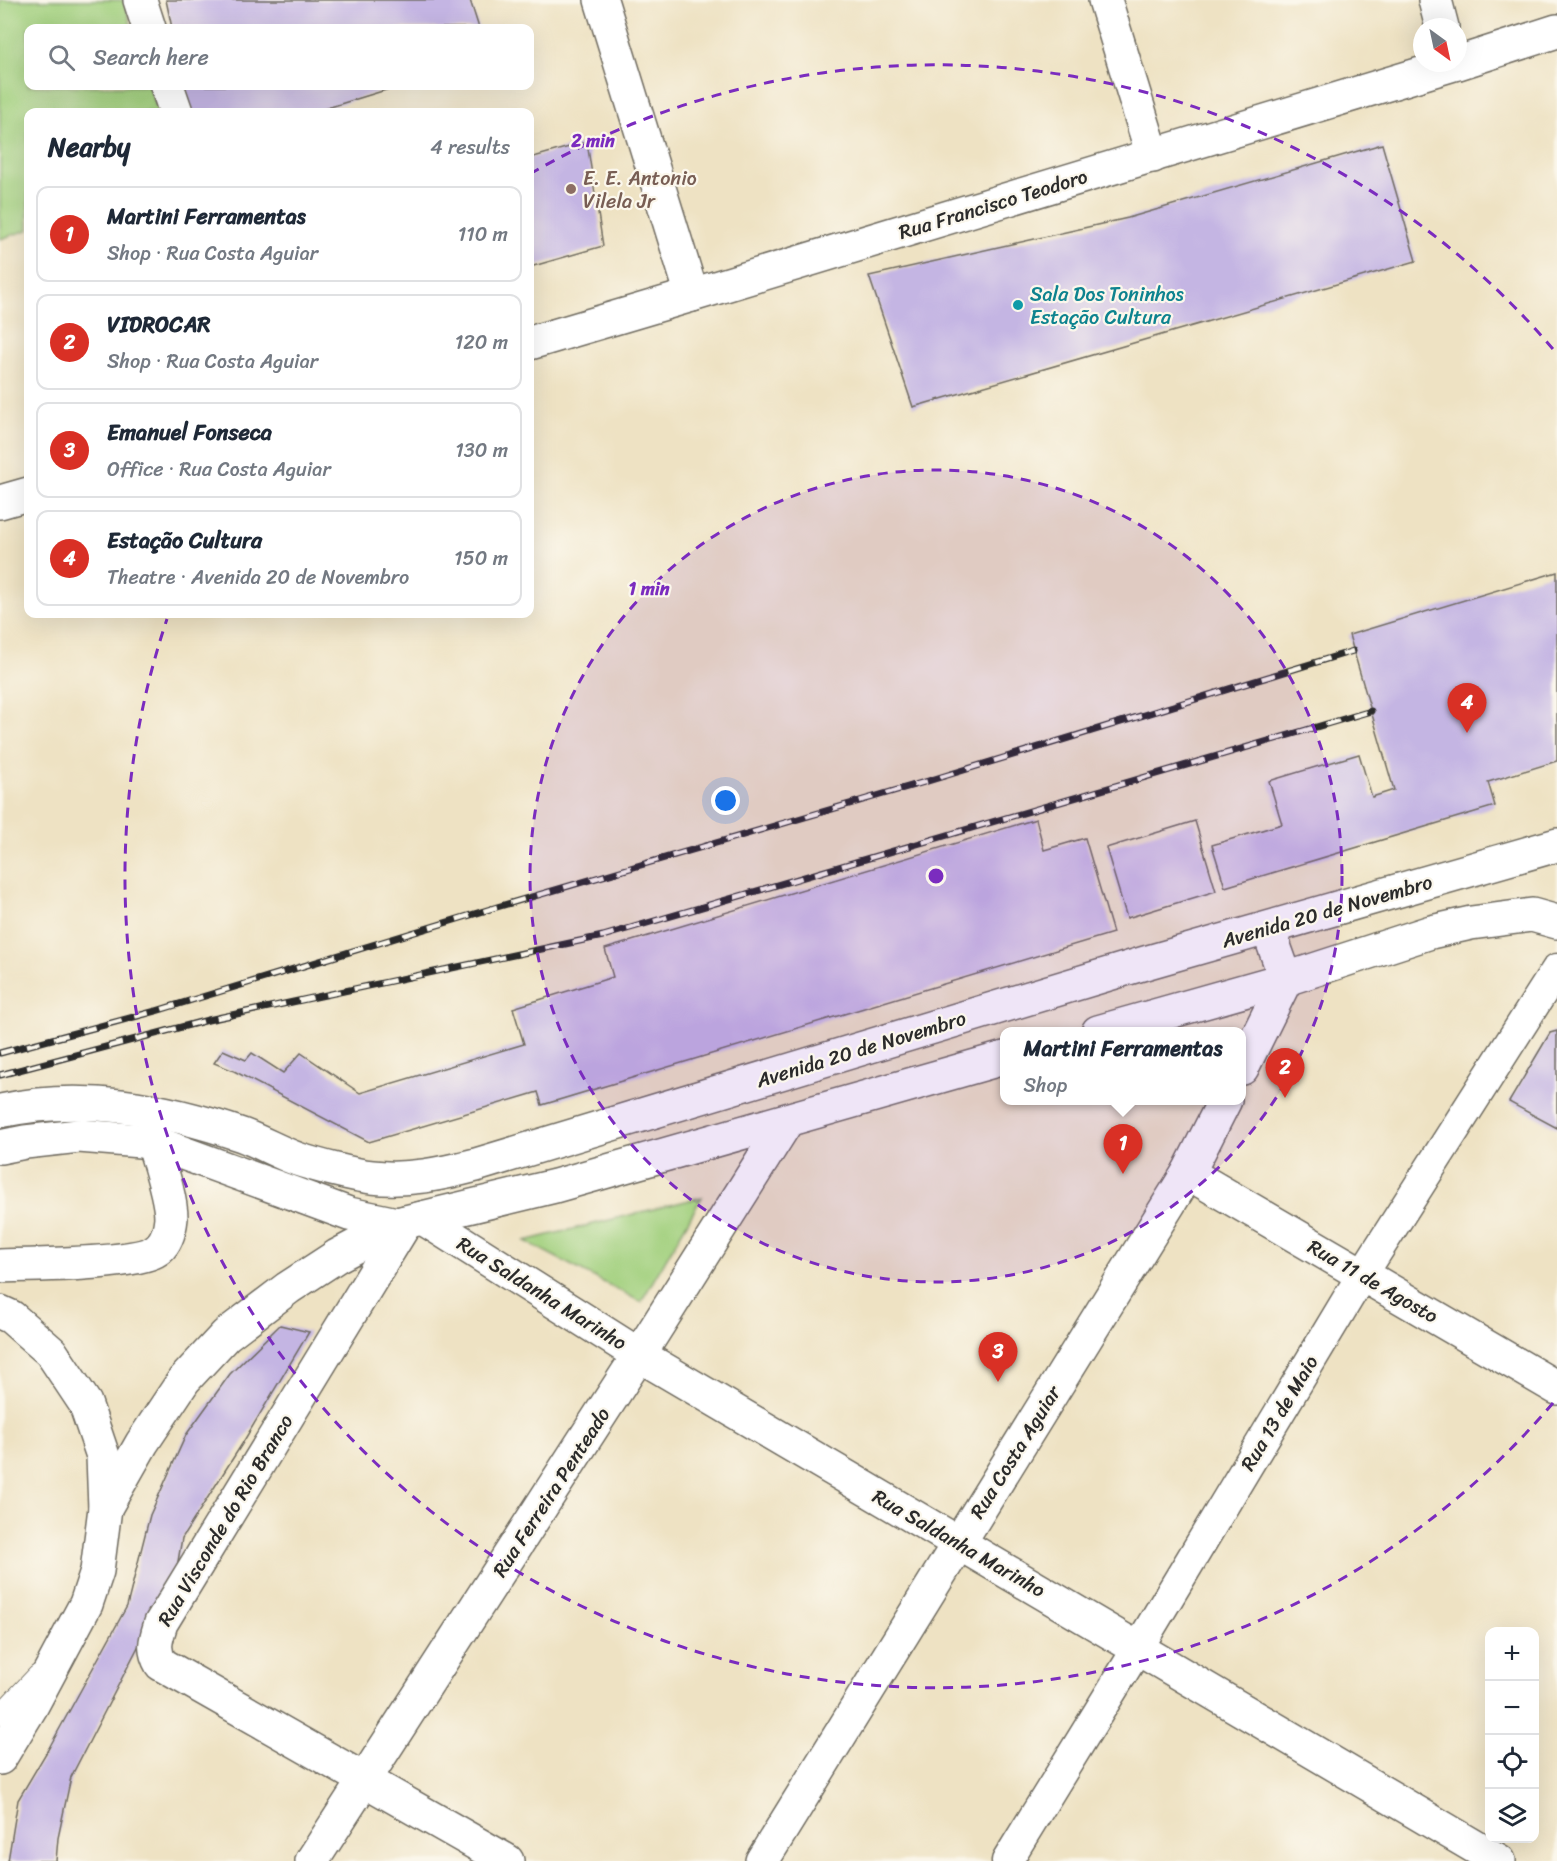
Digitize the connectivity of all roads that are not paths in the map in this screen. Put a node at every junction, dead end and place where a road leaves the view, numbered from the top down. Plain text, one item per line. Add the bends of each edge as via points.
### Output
1 (140, 0) edge
2 (601, 0) edge
3 (1105, 0) edge
4 (1435, 0) edge
5 (1440, 18) edge
6 (148, 24) edge
7 (1557, 31) edge
8 (1467, 59) edge
9 (1425, 72) edge
10 (168, 90) edge
11 (175, 108) edge
12 (1153, 156) junction
13 (692, 295) junction
14 (534, 342) edge
15 (24, 495) edge
16 (0, 502) edge
17 (1557, 844) edge
18 (1557, 922) edge
19 (1268, 929) junction
20 (1557, 969) edge
21 (1286, 980) junction
22 (1116, 1027) edge
23 (1000, 1059) edge
24 (1246, 1060) edge
25 (1223, 1105) edge
26 (0, 1111) edge
27 (787, 1121) junction
28 (153, 1142) junction
29 (0, 1147) edge
30 (1188, 1173) junction
31 (408, 1222) junction
32 (0, 1266) edge
33 (1362, 1275) junction
34 (0, 1312) edge
35 (639, 1355) junction
36 (1557, 1388) edge
37 (105, 1508) junction
38 (958, 1542) junction
39 (66, 1644) junction
40 (1138, 1648) junction
41 (0, 1715) edge
42 (0, 1758) edge
43 (365, 1780) junction
44 (312, 1861) edge
45 (507, 1861) edge
46 (762, 1861) edge
47 (1007, 1861) edge
48 (1499, 1861) edge

1 - 6 street
2 - 13 street
3 - 12 street
4 - 5 street
7 - 8 street, Rua Francisco Teodoro
9 - 12 street, Rua Francisco Teodoro
10 - 11 street
12 - 13 street, Rua Francisco Teodoro
13 - 14 street, Rua Francisco Teodoro
15 - 16 street
17 - 19 street, Avenida 20 de Novembro
18 - 21 street via 1532,915 1472,922
19 - 21 street
19 - 26 street, Avenida 20 de Novembro via 438,1175 371,1177 297,1159 242,1136 163,1111 63,1102
20 - 33 street, Rua 13 de Maio
21 - 22 street
21 - 24 street
23 - 27 street
25 - 30 street, Rua Costa Aguiar
27 - 31 street via 555,1186
27 - 35 street, Rua Ferreira Penteado
28 - 29 street via 79,1136
28 - 31 street via 349,1214
28 - 32 street via 171,1219 159,1249 144,1256 80,1264
30 - 33 street, Rua 11 de Agosto
30 - 38 street, Rua Costa Aguiar
31 - 35 street, Rua Saldanha Marinho
31 - 37 street via 337,1256 226,1335 183,1380
31 - 43 street, Rua Visconde do Rio Branco via 161,1623 154,1643 161,1664
33 - 36 street, Rua 11 de Agosto
33 - 40 street, Rua 13 de Maio
34 - 37 street via 51,1352 85,1403 103,1456
35 - 38 street, Rua Saldanha Marinho
35 - 43 street, Rua Ferreira Penteado
37 - 39 street via 97,1571
38 - 40 street, Rua Saldanha Marinho
38 - 46 street, Rua Costa Aguiar
39 - 41 lane
39 - 42 street
40 - 47 street, Rua 13 de Maio
40 - 48 street, Rua Saldanha Marinho
43 - 44 street, Rua Ferreira Penteado
43 - 45 street, Rua Visconde do Rio Branco

